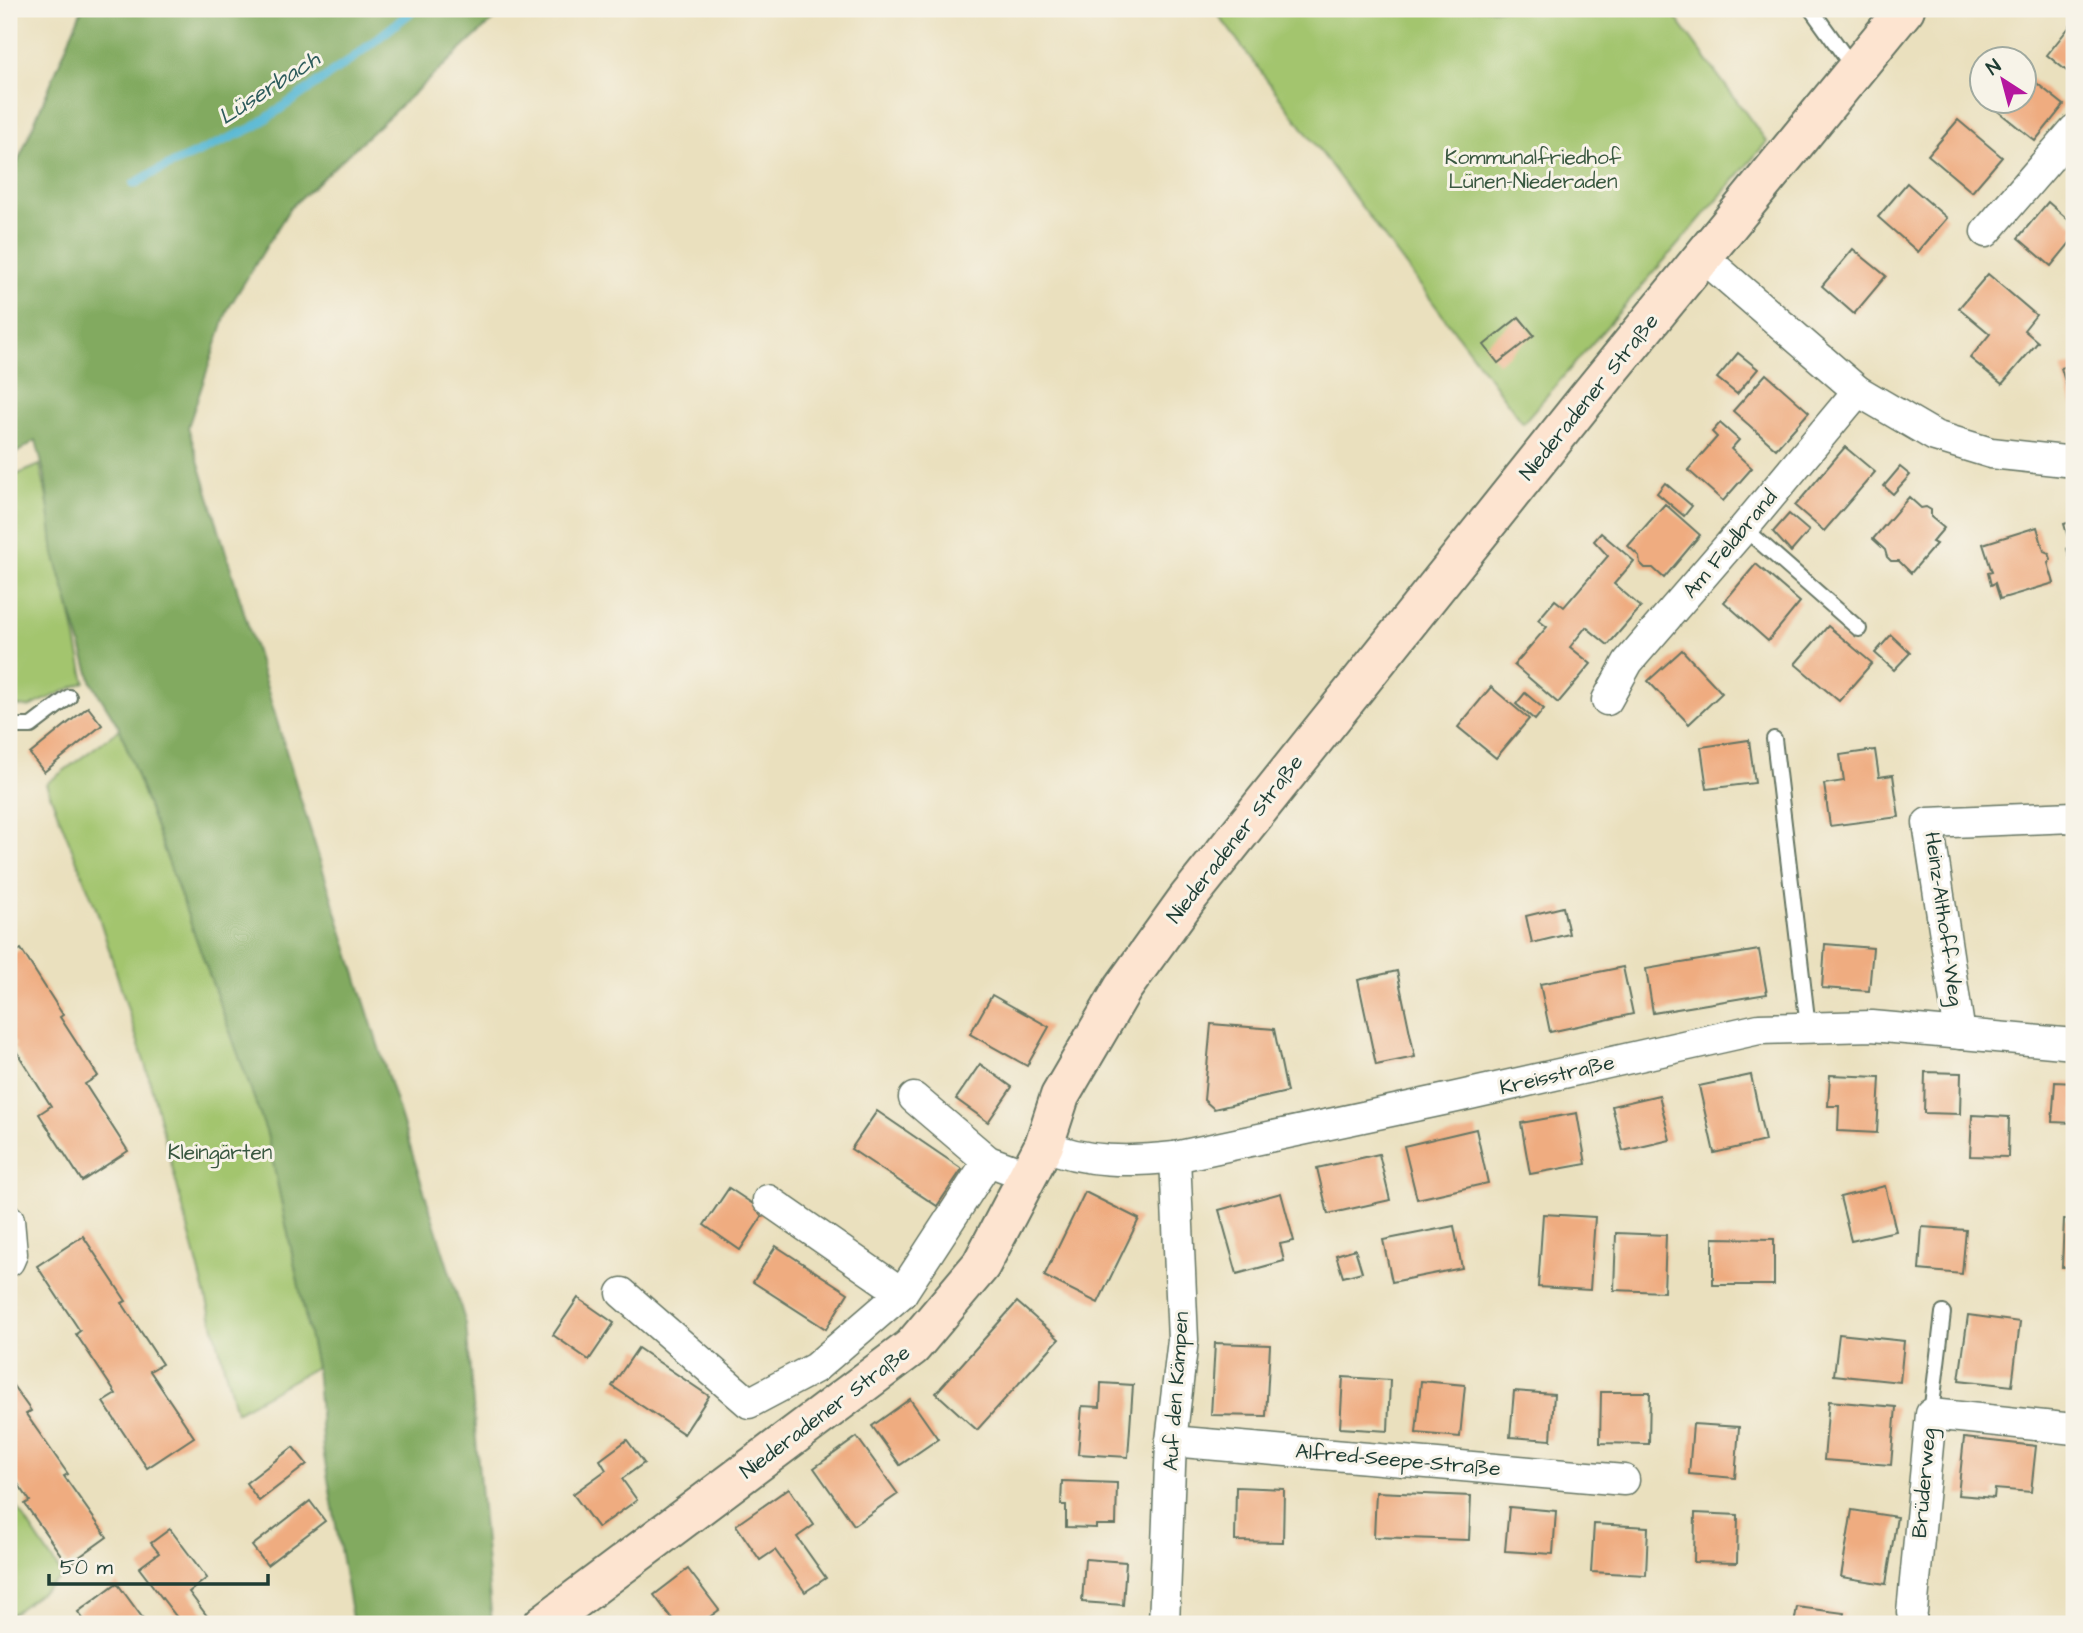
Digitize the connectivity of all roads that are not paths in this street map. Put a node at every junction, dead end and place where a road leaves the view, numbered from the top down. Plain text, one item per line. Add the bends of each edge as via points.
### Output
1 (1811, 9) edge
2 (1905, 9) edge
3 (1855, 70) junction
4 (2074, 130) edge
5 (1986, 232) dead end
6 (1703, 257) junction
7 (1858, 391) junction
8 (2074, 462) edge
9 (1744, 528) junction
10 (1859, 629) dead end
11 (69, 697) dead end
12 (1607, 699) dead end
13 (9, 726) edge
14 (1774, 739) dead end
15 (2074, 817) edge
16 (1808, 1027) junction
17 (1960, 1034) junction
18 (2074, 1044) edge
19 (914, 1098) dead end
20 (1175, 1157) junction
21 (1036, 1160) junction
22 (988, 1161) junction
23 (768, 1200) dead end
24 (9, 1220) edge
25 (9, 1261) edge
26 (622, 1293) dead end
27 (902, 1293) junction
28 (1943, 1313) dead end
29 (1931, 1414) junction
30 (2074, 1429) edge
31 (1171, 1441) junction
32 (1624, 1480) dead end
33 (1912, 1612) dead end
34 (543, 1624) edge
35 (1164, 1624) edge

1 - 3 lane
2 - 3 street, Niederadener Straße
3 - 6 street, Niederadener Straße
4 - 5 street
6 - 7 street
6 - 21 street, Niederadener Straße via 1187,900 1128,981 1060,1096
7 - 8 street via 1934,436 1991,453
7 - 9 street, Am Feldbrand
9 - 10 lane
9 - 12 street, Am Feldbrand via 1628,662
11 - 13 lane via 31,726
14 - 16 lane
15 - 17 street, Heinz-Althoff-Weg via 1928,823
16 - 17 street, Kreisstraße via 1872,1026
16 - 20 street, Kreisstraße via 1759,1029
17 - 18 street, Kreisstraße
19 - 22 street
20 - 21 street, Kreisstraße
20 - 31 street, Auf den Kämpen via 1184,1340
21 - 22 street, Kreisstraße
21 - 34 street, Niederadener Straße via 981,1265 912,1347
22 - 27 street
23 - 27 street
24 - 25 street
26 - 27 street via 749,1403 815,1368
28 - 29 lane
29 - 30 street, Brüderweg
29 - 33 street, Brüderweg
31 - 32 street, Alfred-Seepe-Straße
31 - 35 street, Auf den Kämpen

